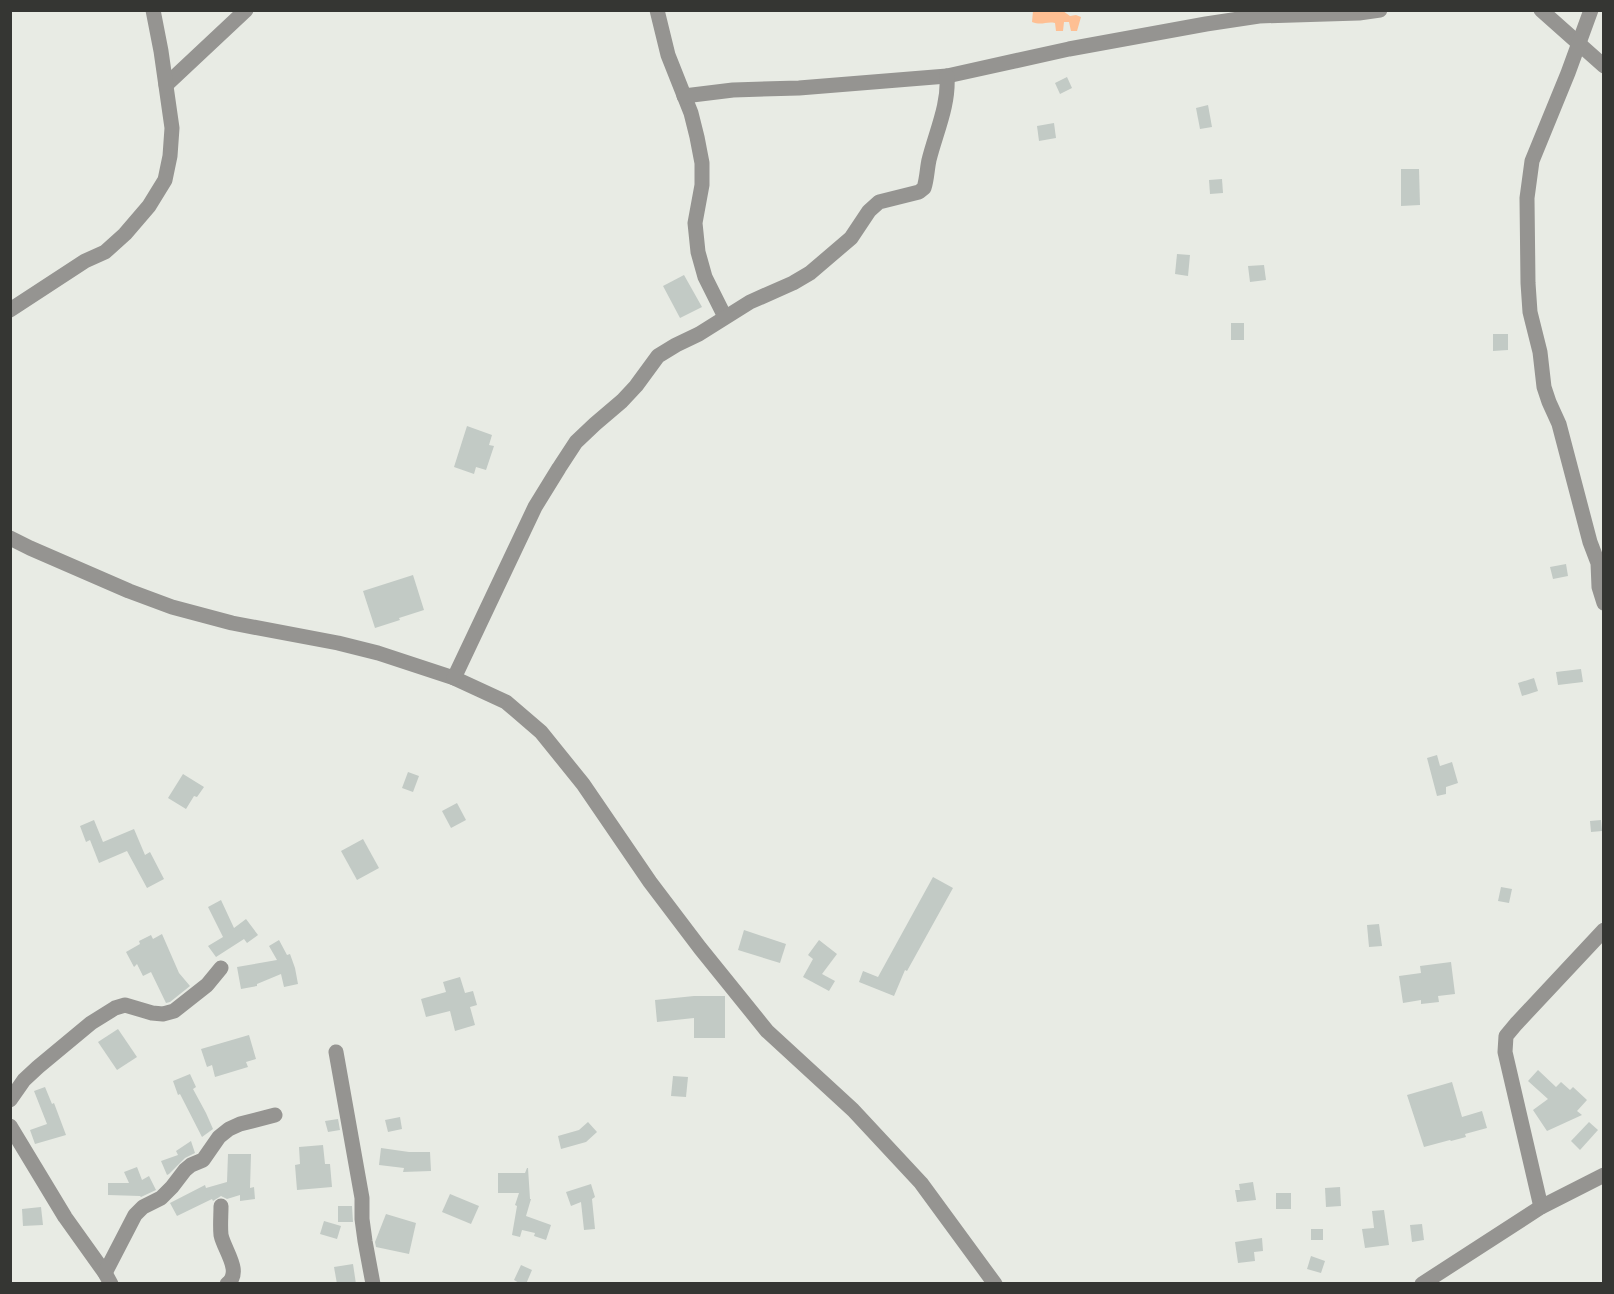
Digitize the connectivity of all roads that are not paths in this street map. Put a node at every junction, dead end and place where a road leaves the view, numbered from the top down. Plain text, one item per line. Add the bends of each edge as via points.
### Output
1 (153, 10) edge
2 (246, 10) edge
3 (657, 10) edge
4 (1380, 10) edge
5 (1540, 10) edge
6 (1591, 10) edge
7 (1579, 43) junction
8 (1604, 66) edge
9 (947, 76) junction
10 (166, 85) junction
11 (684, 96) junction
12 (10, 310) edge
13 (725, 317) junction
14 (10, 538) edge
15 (1604, 603) edge
16 (454, 678) junction
17 (1604, 930) edge
18 (221, 968) dead end
19 (336, 1052) dead end
20 (10, 1100) edge
21 (275, 1115) dead end
22 (10, 1126) edge
23 (1604, 1175) edge
24 (221, 1206) dead end
25 (1541, 1207) junction
26 (108, 1278) edge
27 (227, 1284) edge
28 (373, 1284) edge
29 (995, 1284) edge
30 (1422, 1284) edge

1 - 10 street
2 - 10 street
3 - 11 street
4 - 9 street via 1259,16 1206,24
5 - 7 street
6 - 7 street
7 - 8 street
7 - 15 street via 1532,160 1527,198 1528,283 1544,387 1598,563
9 - 11 street
9 - 13 street via 942,117 924,188 879,202 851,238 810,273
10 - 12 street via 172,128 170,156 165,180 149,206 105,252 76,266
11 - 13 street via 702,163 695,223 698,252 705,277
13 - 16 street via 658,356 622,401 576,442 535,507
14 - 16 street via 172,607 378,653
16 - 29 street via 506,702 541,732 583,784 693,939 767,1031 853,1110 921,1183
17 - 25 street via 1506,1036 1506,1052
18 - 20 street via 207,985 174,1011 152,1013 124,1005 91,1023 24,1080
19 - 28 street
21 - 26 street via 229,1129 203,1160 185,1170 161,1198 143,1207 135,1215
22 - 26 street via 65,1218
23 - 25 street
24 - 27 street via 221,1233 234,1274
25 - 30 street

